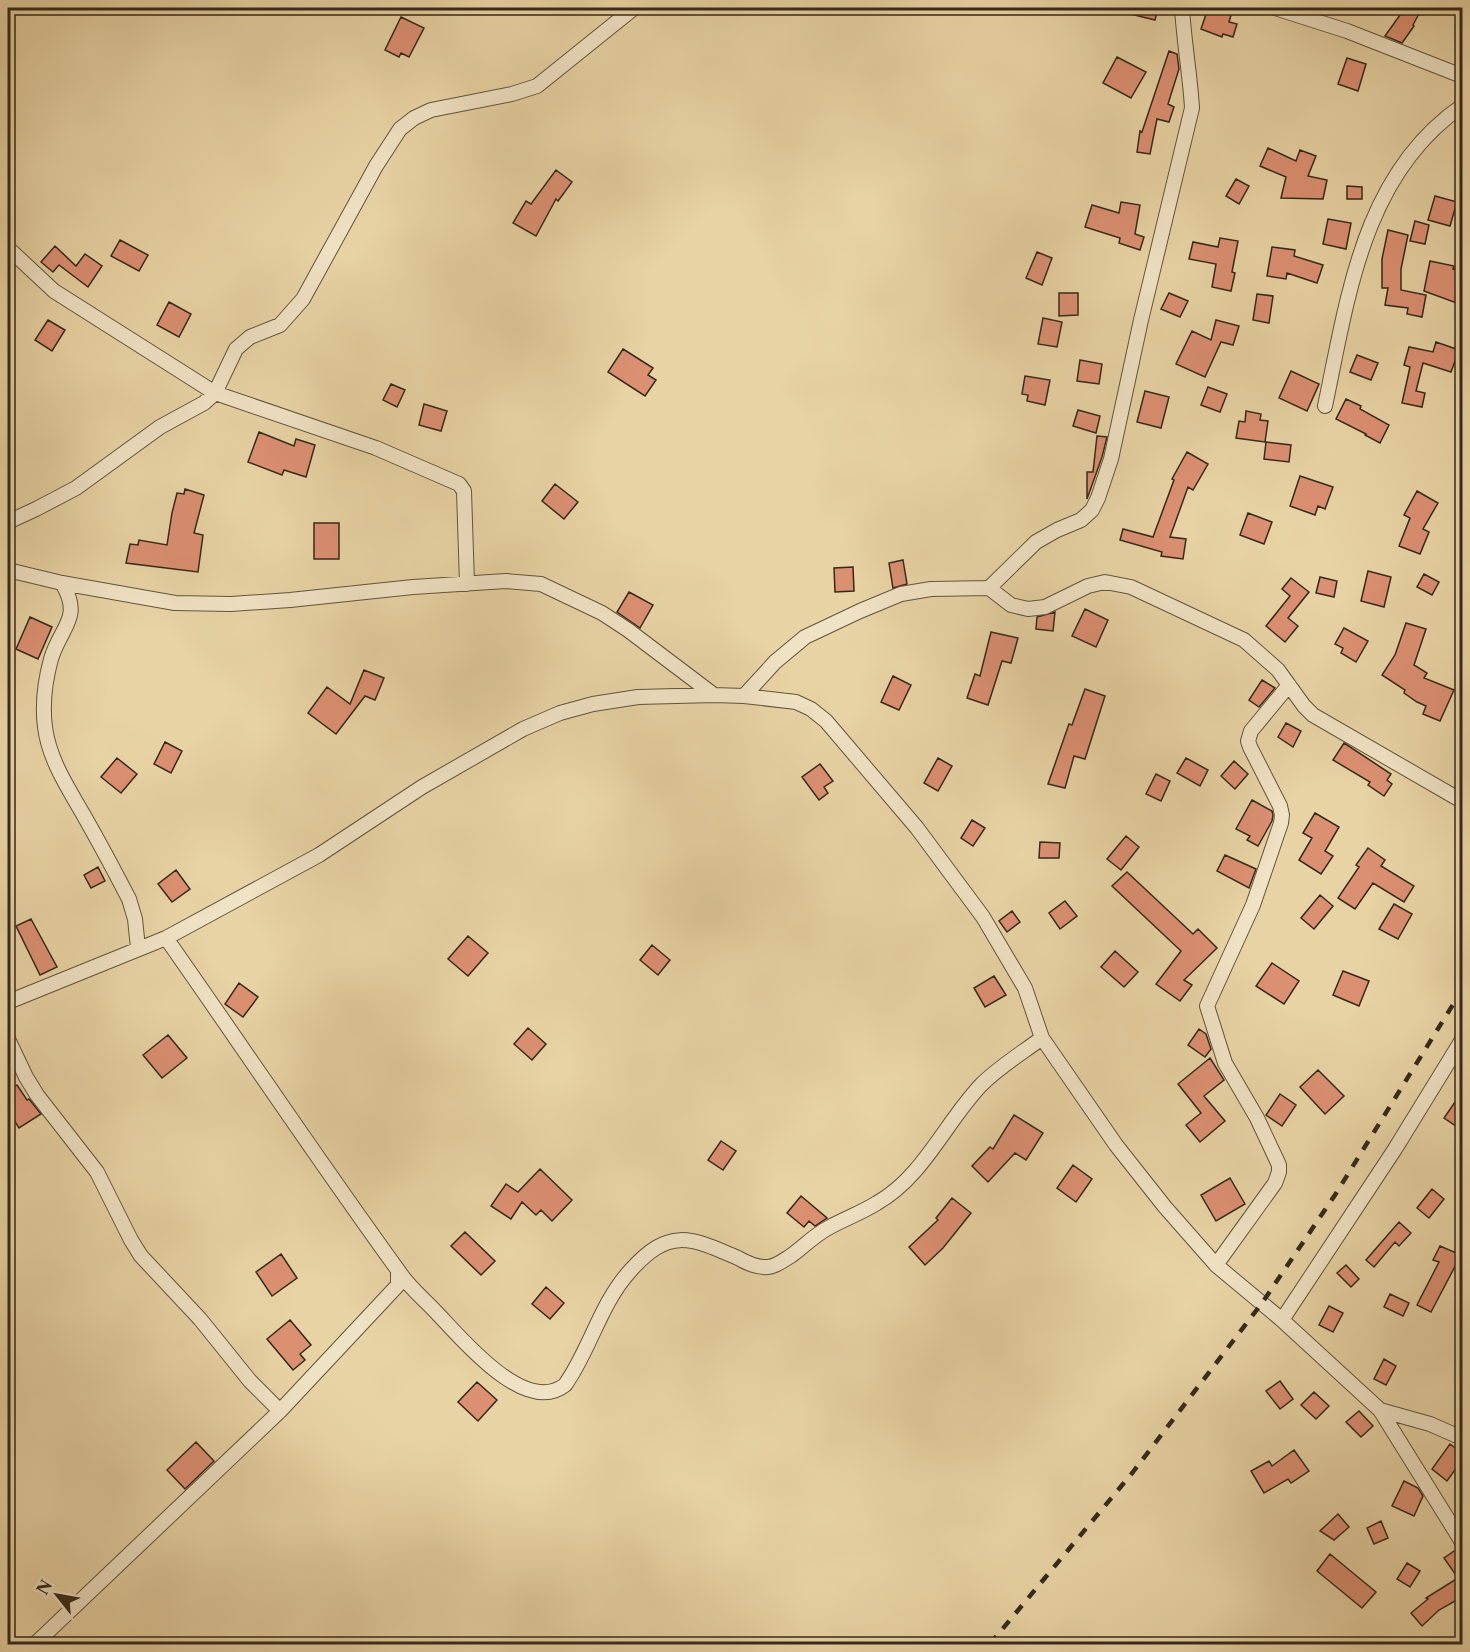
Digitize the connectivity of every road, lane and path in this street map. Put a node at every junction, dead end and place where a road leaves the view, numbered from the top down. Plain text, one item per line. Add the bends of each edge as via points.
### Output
1 (634, 8) edge
2 (1182, 8) edge
3 (1275, 8) edge
4 (1462, 76) edge
5 (1462, 106) edge
6 (8, 248) edge
7 (215, 393) junction
8 (1325, 406) dead end
9 (8, 522) edge
10 (8, 570) edge
11 (62, 583) junction
12 (467, 584) junction
13 (989, 588) junction
14 (1289, 685) junction
15 (714, 695) junction
16 (744, 696) junction
17 (1462, 801) edge
18 (166, 938) junction
19 (138, 948) junction
20 (8, 1002) edge
21 (1042, 1038) junction
22 (8, 1039) edge
23 (1462, 1040) edge
24 (1216, 1265) junction
25 (398, 1272) junction
26 (1282, 1320) junction
27 (1380, 1410) junction
28 (280, 1411) junction
29 (1462, 1438) edge
30 (1462, 1542) edge
31 (35, 1644) edge

1 - 7 street via 537,86 431,111 400,129 303,299 280,325 250,337 236,349
2 - 13 street via 1192,108 1111,459 1092,510 1081,520 1036,542
3 - 4 street
5 - 8 street via 1411,154 1371,220 1352,278
6 - 7 street via 54,291
7 - 9 street via 159,427 76,488
7 - 12 street via 376,448 459,484 464,491
10 - 11 street
11 - 12 street via 174,603 231,604
11 - 19 street via 72,607 44,688 44,726 56,767 129,898
12 - 15 street via 522,581 558,591 628,630
13 - 14 street via 1011,605 1028,609 1045,607 1105,582 1131,587 1244,640
13 - 16 street via 901,594 860,611 805,637
14 - 17 street via 1313,715
14 - 24 street via 1251,731 1248,741 1280,806 1281,822 1253,905 1207,1006 1225,1063 1257,1118 1279,1172
15 - 16 street
15 - 18 street via 638,697 593,704 523,729 422,787 319,855
16 - 21 street via 796,702 826,721 917,828 983,917 1025,988
18 - 19 street
18 - 25 street
19 - 20 street
21 - 24 street via 1116,1145
21 - 25 street via 983,1084 896,1191 826,1229 778,1264 754,1265 689,1239 665,1243 649,1253 629,1272 609,1302 571,1376 559,1390 531,1390 492,1368
22 - 28 street via 37,1095 97,1172 141,1256
23 - 26 street
24 - 26 street
25 - 28 street via 398,1285
26 - 27 street
27 - 29 street
27 - 30 street
28 - 31 street

